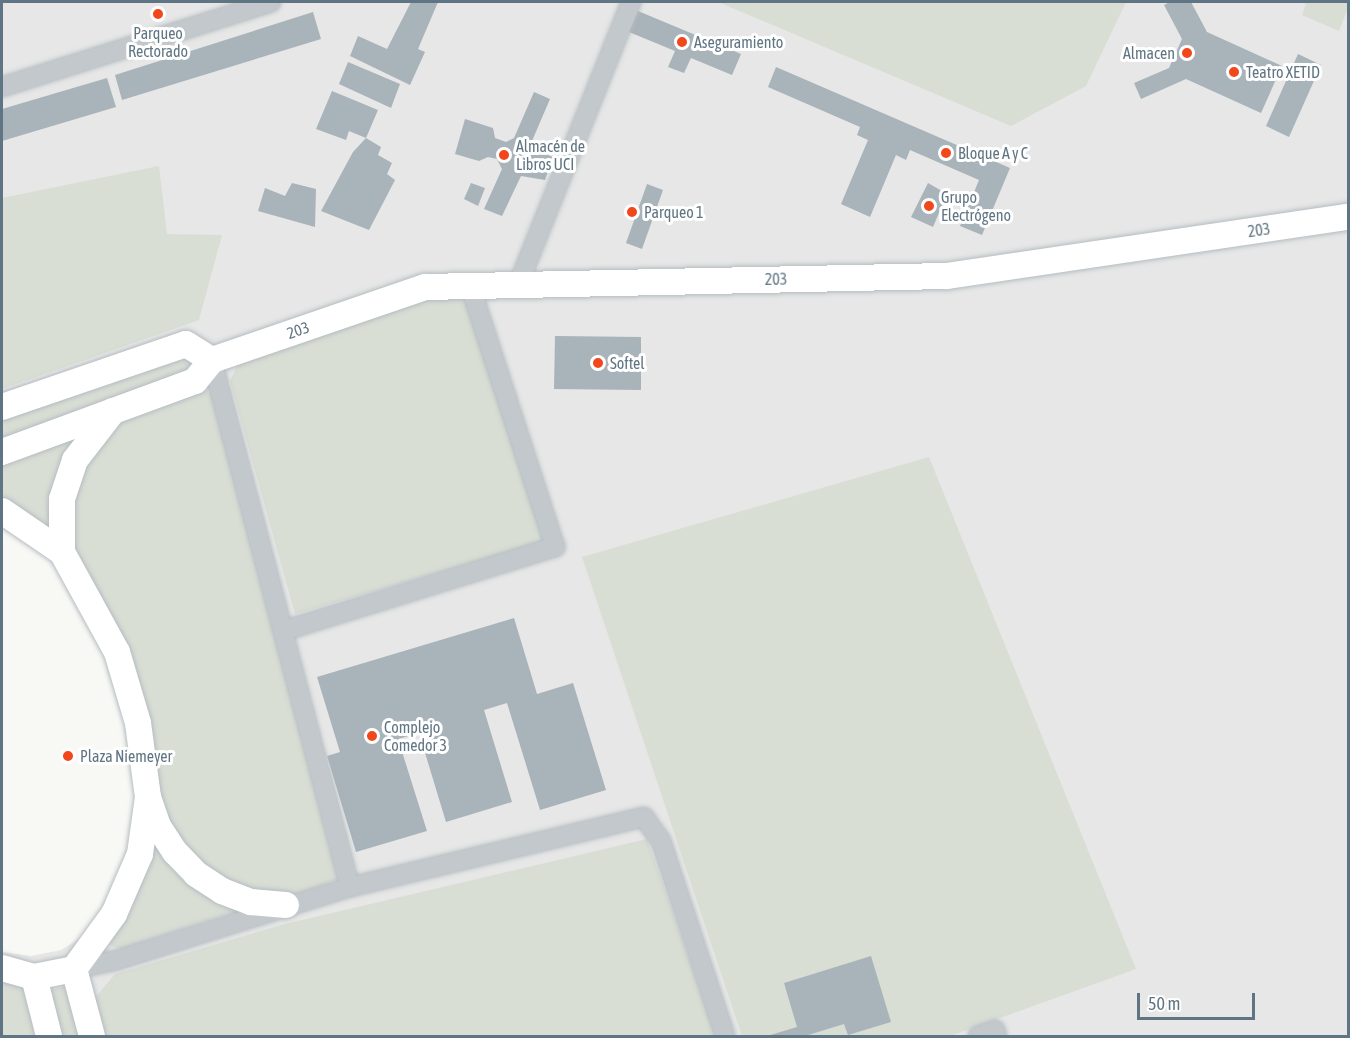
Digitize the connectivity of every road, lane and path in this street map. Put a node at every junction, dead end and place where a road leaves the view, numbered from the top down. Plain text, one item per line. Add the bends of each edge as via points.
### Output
1 (271, 2) edge
2 (625, 3) edge
3 (2, 87) edge
4 (1348, 217) edge
5 (518, 285) junction
6 (470, 286) junction
7 (212, 360) junction
8 (2, 407) edge
9 (113, 411) junction
10 (2, 452) edge
11 (2, 511) edge
12 (62, 552) junction
13 (283, 631) junction
14 (148, 797) junction
15 (350, 887) junction
16 (286, 905) junction
17 (2, 968) edge
18 (74, 969) junction
19 (34, 977) junction
20 (2, 982) edge
21 (49, 1036) edge
22 (92, 1036) edge
23 (725, 1036) edge
24 (978, 1036) edge
25 (997, 1036) edge

1 - 3 street
2 - 5 street
4 - 5 street, 203 via 947,276
5 - 6 street, 203
6 - 7 street, 203 via 425,287
6 - 13 street via 555,547
7 - 8 street via 186,344
7 - 9 street via 195,381
7 - 13 street
9 - 10 street
9 - 12 street via 75,460 62,499
11 - 12 street
12 - 14 street via 117,652 138,723
13 - 15 street
14 - 16 street via 164,835 196,874 222,891 251,902
14 - 18 street via 140,854 119,904
15 - 16 street
15 - 23 street via 644,817 661,841
16 - 18 street via 117,960
17 - 19 street
18 - 19 street
18 - 22 street
19 - 20 street
19 - 21 street
24 - 25 street via 995,1030

